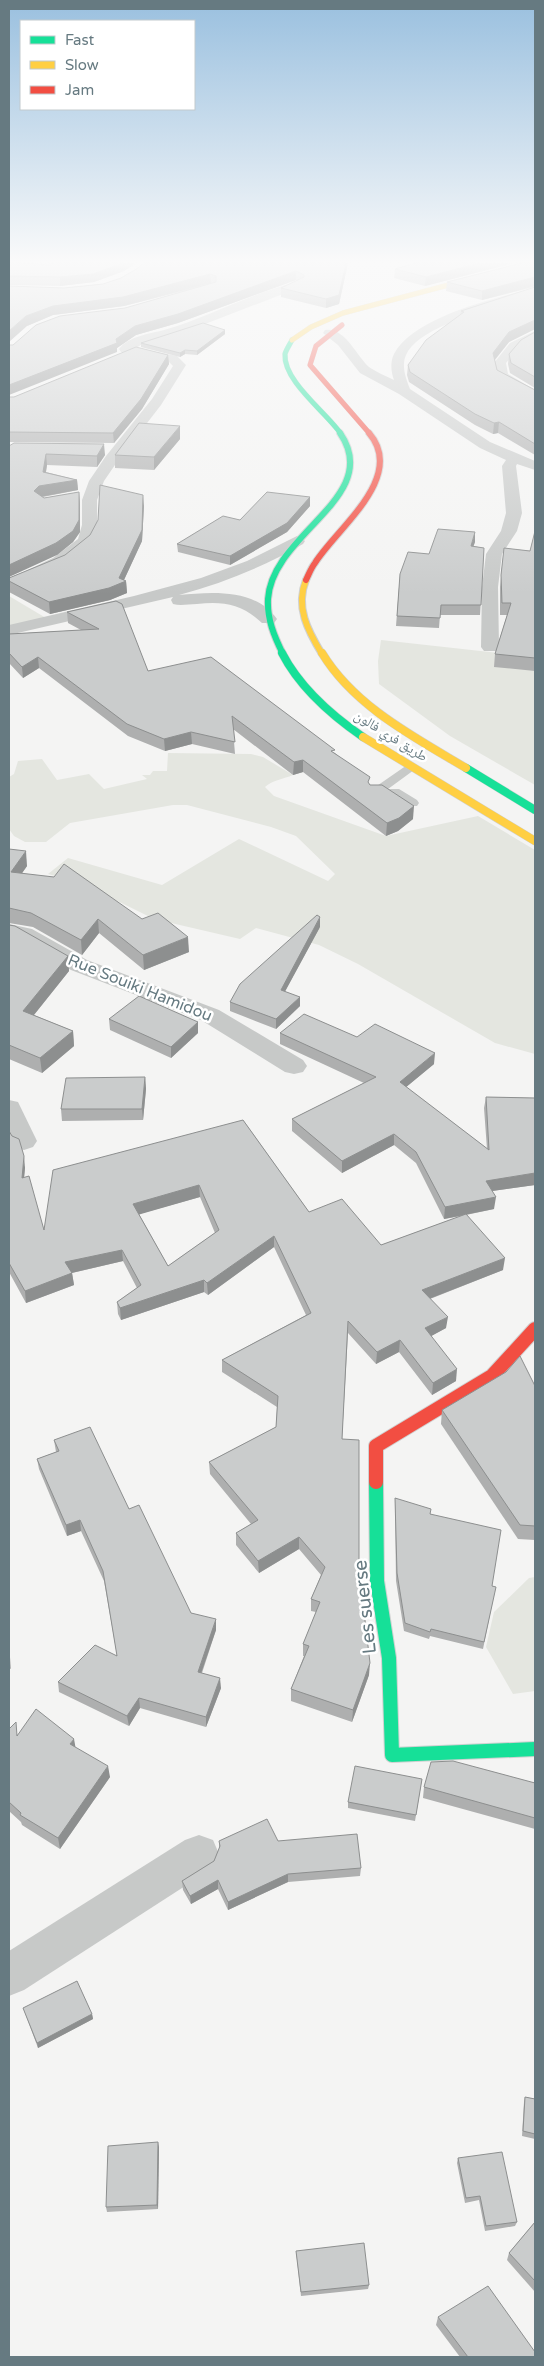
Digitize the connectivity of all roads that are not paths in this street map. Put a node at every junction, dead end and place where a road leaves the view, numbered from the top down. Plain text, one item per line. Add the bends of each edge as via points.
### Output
1 (175, 373) edge
2 (292, 373) edge
3 (317, 373) edge
4 (371, 373) edge
5 (398, 373) edge
6 (502, 373) edge
7 (404, 391) junction
8 (535, 395) edge
9 (100, 449) edge
10 (118, 449) junction
11 (514, 458) junction
12 (535, 466) edge
13 (91, 495) junction
14 (72, 498) edge
15 (297, 541) junction
16 (9, 585) edge
17 (123, 604) junction
18 (268, 619) junction
19 (9, 630) edge
20 (490, 647) dead end
21 (410, 767) junction
22 (413, 803) edge
23 (535, 810) edge
24 (535, 841) edge
25 (9, 931) edge
26 (294, 1066) dead end
27 (9, 1108) edge
28 (24, 1140) dead end
29 (535, 1329) edge
30 (535, 1749) edge
31 (199, 1854) dead end
32 (9, 1975) edge

1 - 10 street via 153,408
2 - 15 main road via 305,393 342,432 351,450 352,472 335,500
3 - 23 main road via 375,440 380,471 378,482 304,582 301,608 305,622 327,663 364,704 404,732
4 - 7 street
5 - 7 street
6 - 8 street
7 - 11 street via 485,445
9 - 10 street
10 - 13 street
11 - 12 street
11 - 20 street via 509,466 514,513 509,531 494,554 490,587
13 - 14 street
13 - 16 street via 88,504 90,533 86,540 63,559
15 - 17 street via 246,568
15 - 18 main road via 273,578
17 - 18 street via 232,599 250,604
17 - 19 street
18 - 21 main road, طريق فري فالون via 295,675 312,698 340,723
21 - 22 lane via 375,793 395,792
21 - 24 main road, طريق فري فالون
25 - 26 street, Rue Souiki Hamidou via 24,934 79,966 210,1015
27 - 28 street
29 - 30 main road, Les suerse via 492,1376 376,1446 377,1581 389,1658 392,1755
31 - 32 street

